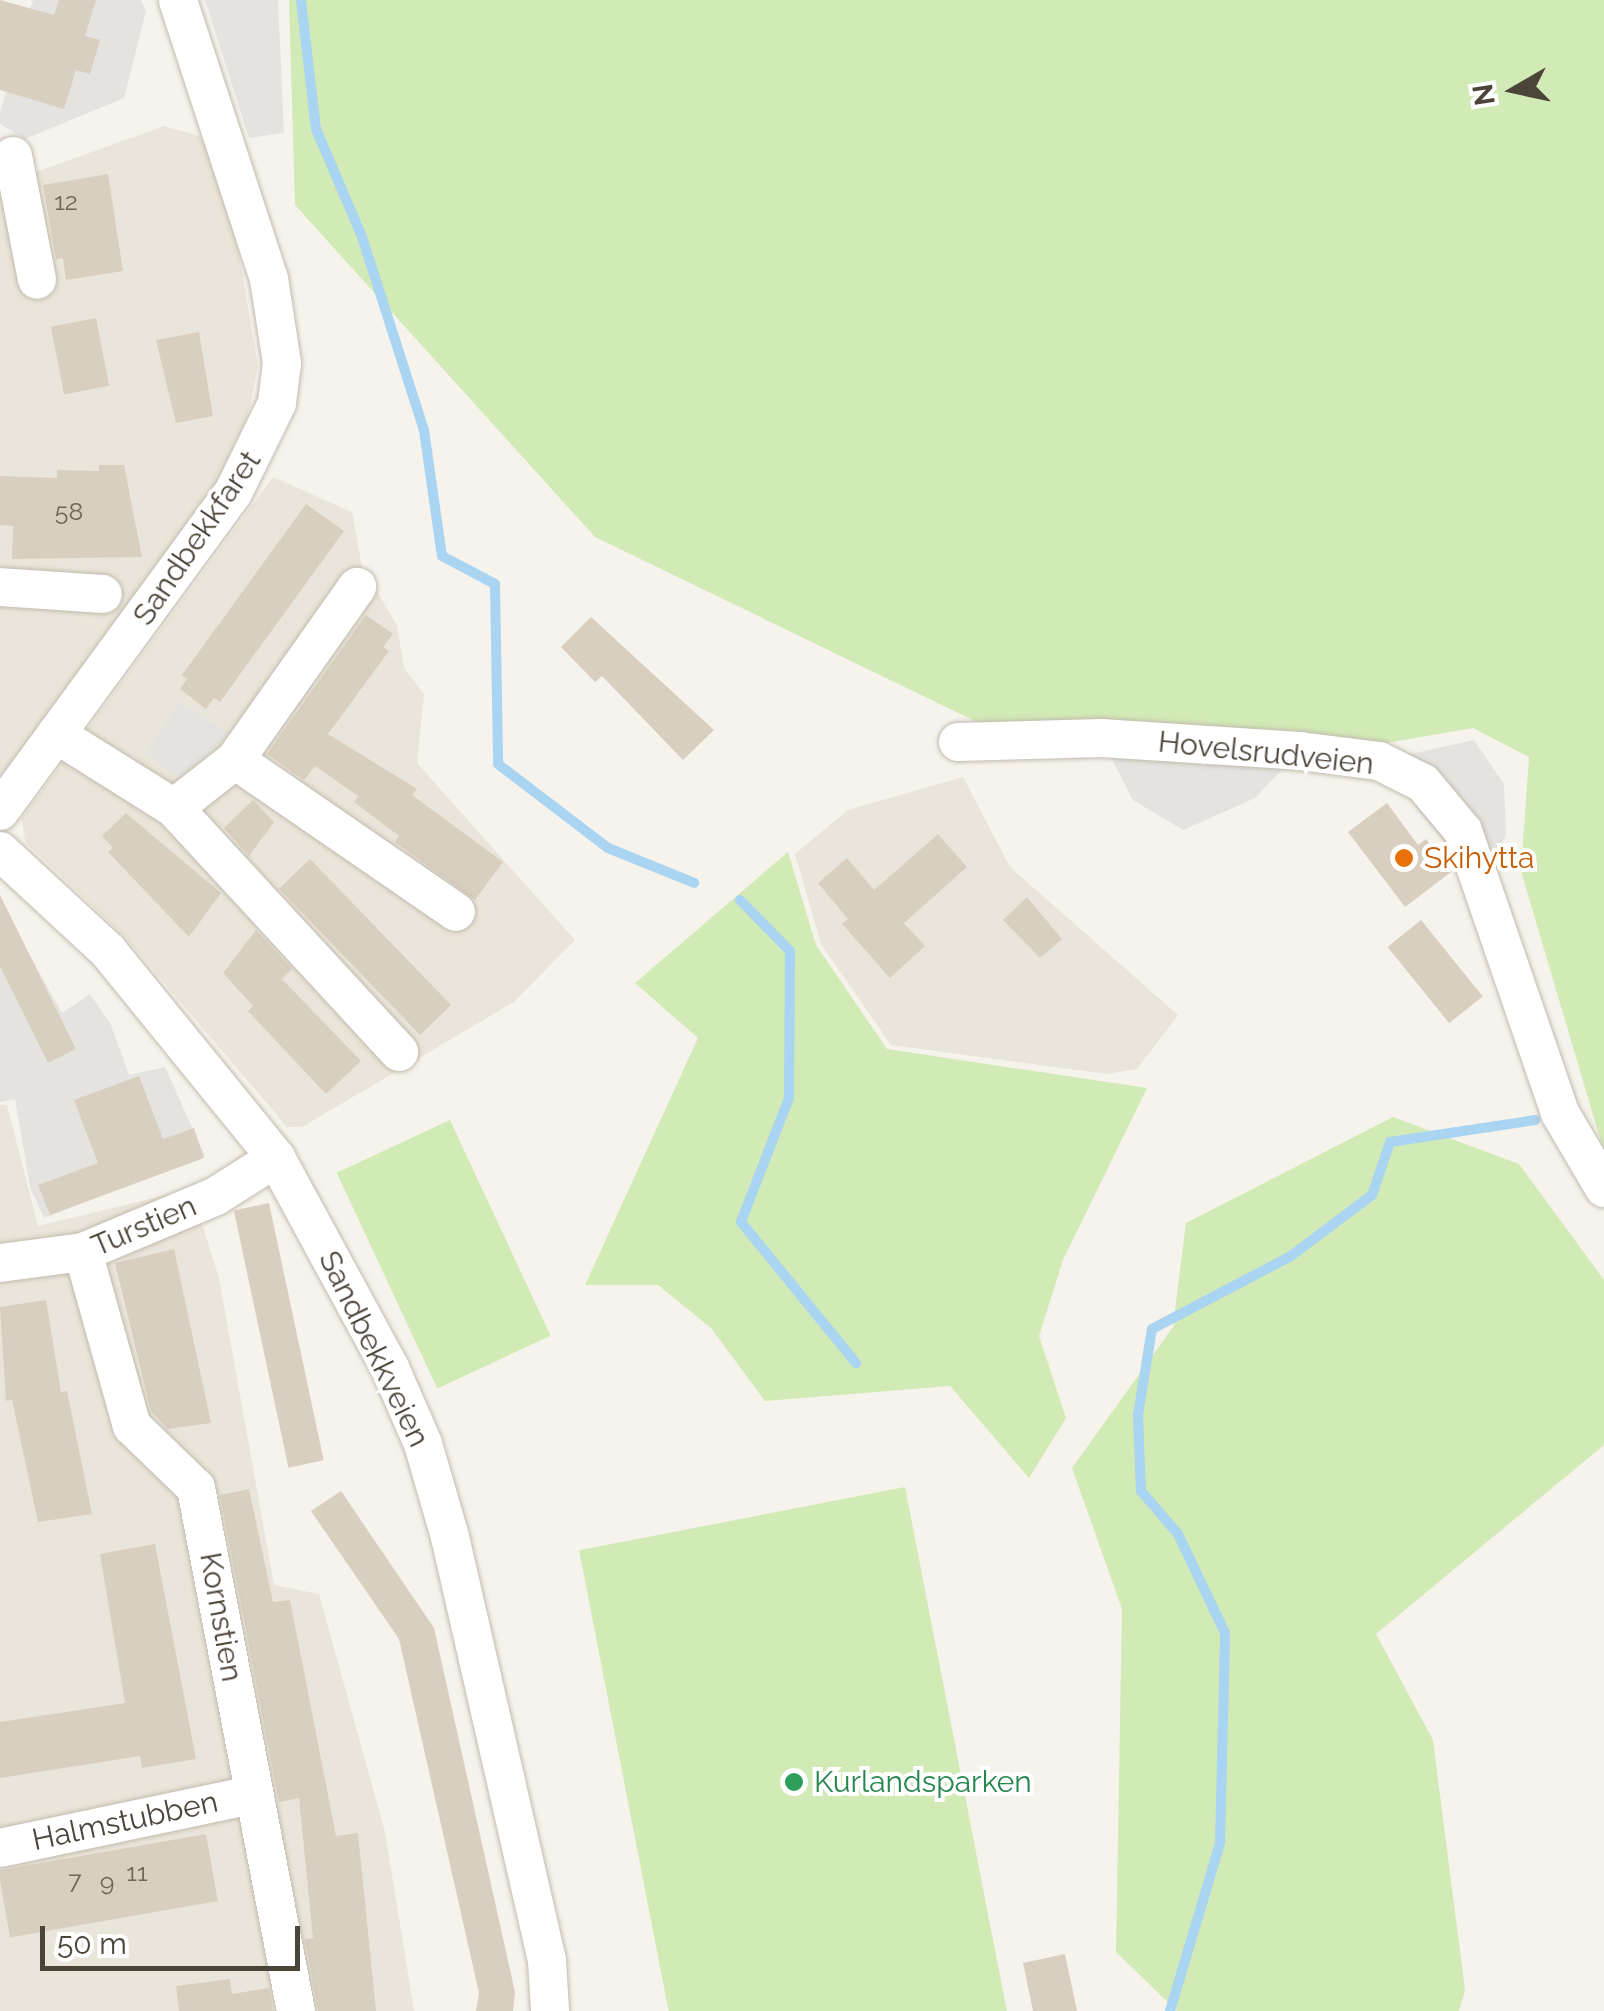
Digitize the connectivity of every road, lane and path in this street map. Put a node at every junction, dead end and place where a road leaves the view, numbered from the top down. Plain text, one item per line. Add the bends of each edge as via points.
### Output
1 (178, 0) edge
2 (13, 156) dead end
3 (37, 280) dead end
4 (357, 586) dead end
5 (0, 587) edge
6 (103, 594) dead end
7 (56, 734) junction
8 (958, 742) dead end
9 (235, 760) junction
10 (174, 808) junction
11 (0, 811) edge
12 (0, 851) edge
13 (456, 912) dead end
14 (398, 1052) dead end
15 (276, 1158) junction
16 (1604, 1188) edge
17 (83, 1252) junction
18 (0, 1263) edge
19 (251, 1794) junction
20 (0, 1848) edge
21 (296, 2011) edge
22 (550, 2011) edge

1 - 7 street, Sandbekkfaret via 269,279 282,363 278,402 232,494
2 - 3 street
4 - 9 street
5 - 6 street
7 - 10 street
7 - 11 street, Sandbekkfaret
8 - 16 street, Hovelsrudveien via 1101,738 1300,751 1378,760 1423,783 1463,831 1560,1113
9 - 10 street
9 - 13 street
10 - 14 street
12 - 15 street, Sandbekkveien via 108,952
15 - 17 street, Turstien via 216,1196
15 - 22 street, Sandbekkveien via 390,1368 422,1444 450,1537 542,1941
17 - 18 street, Turstien
17 - 19 street, Kornstien via 132,1426 196,1488
19 - 20 street, Halmstubben
19 - 21 street, Kornstien

